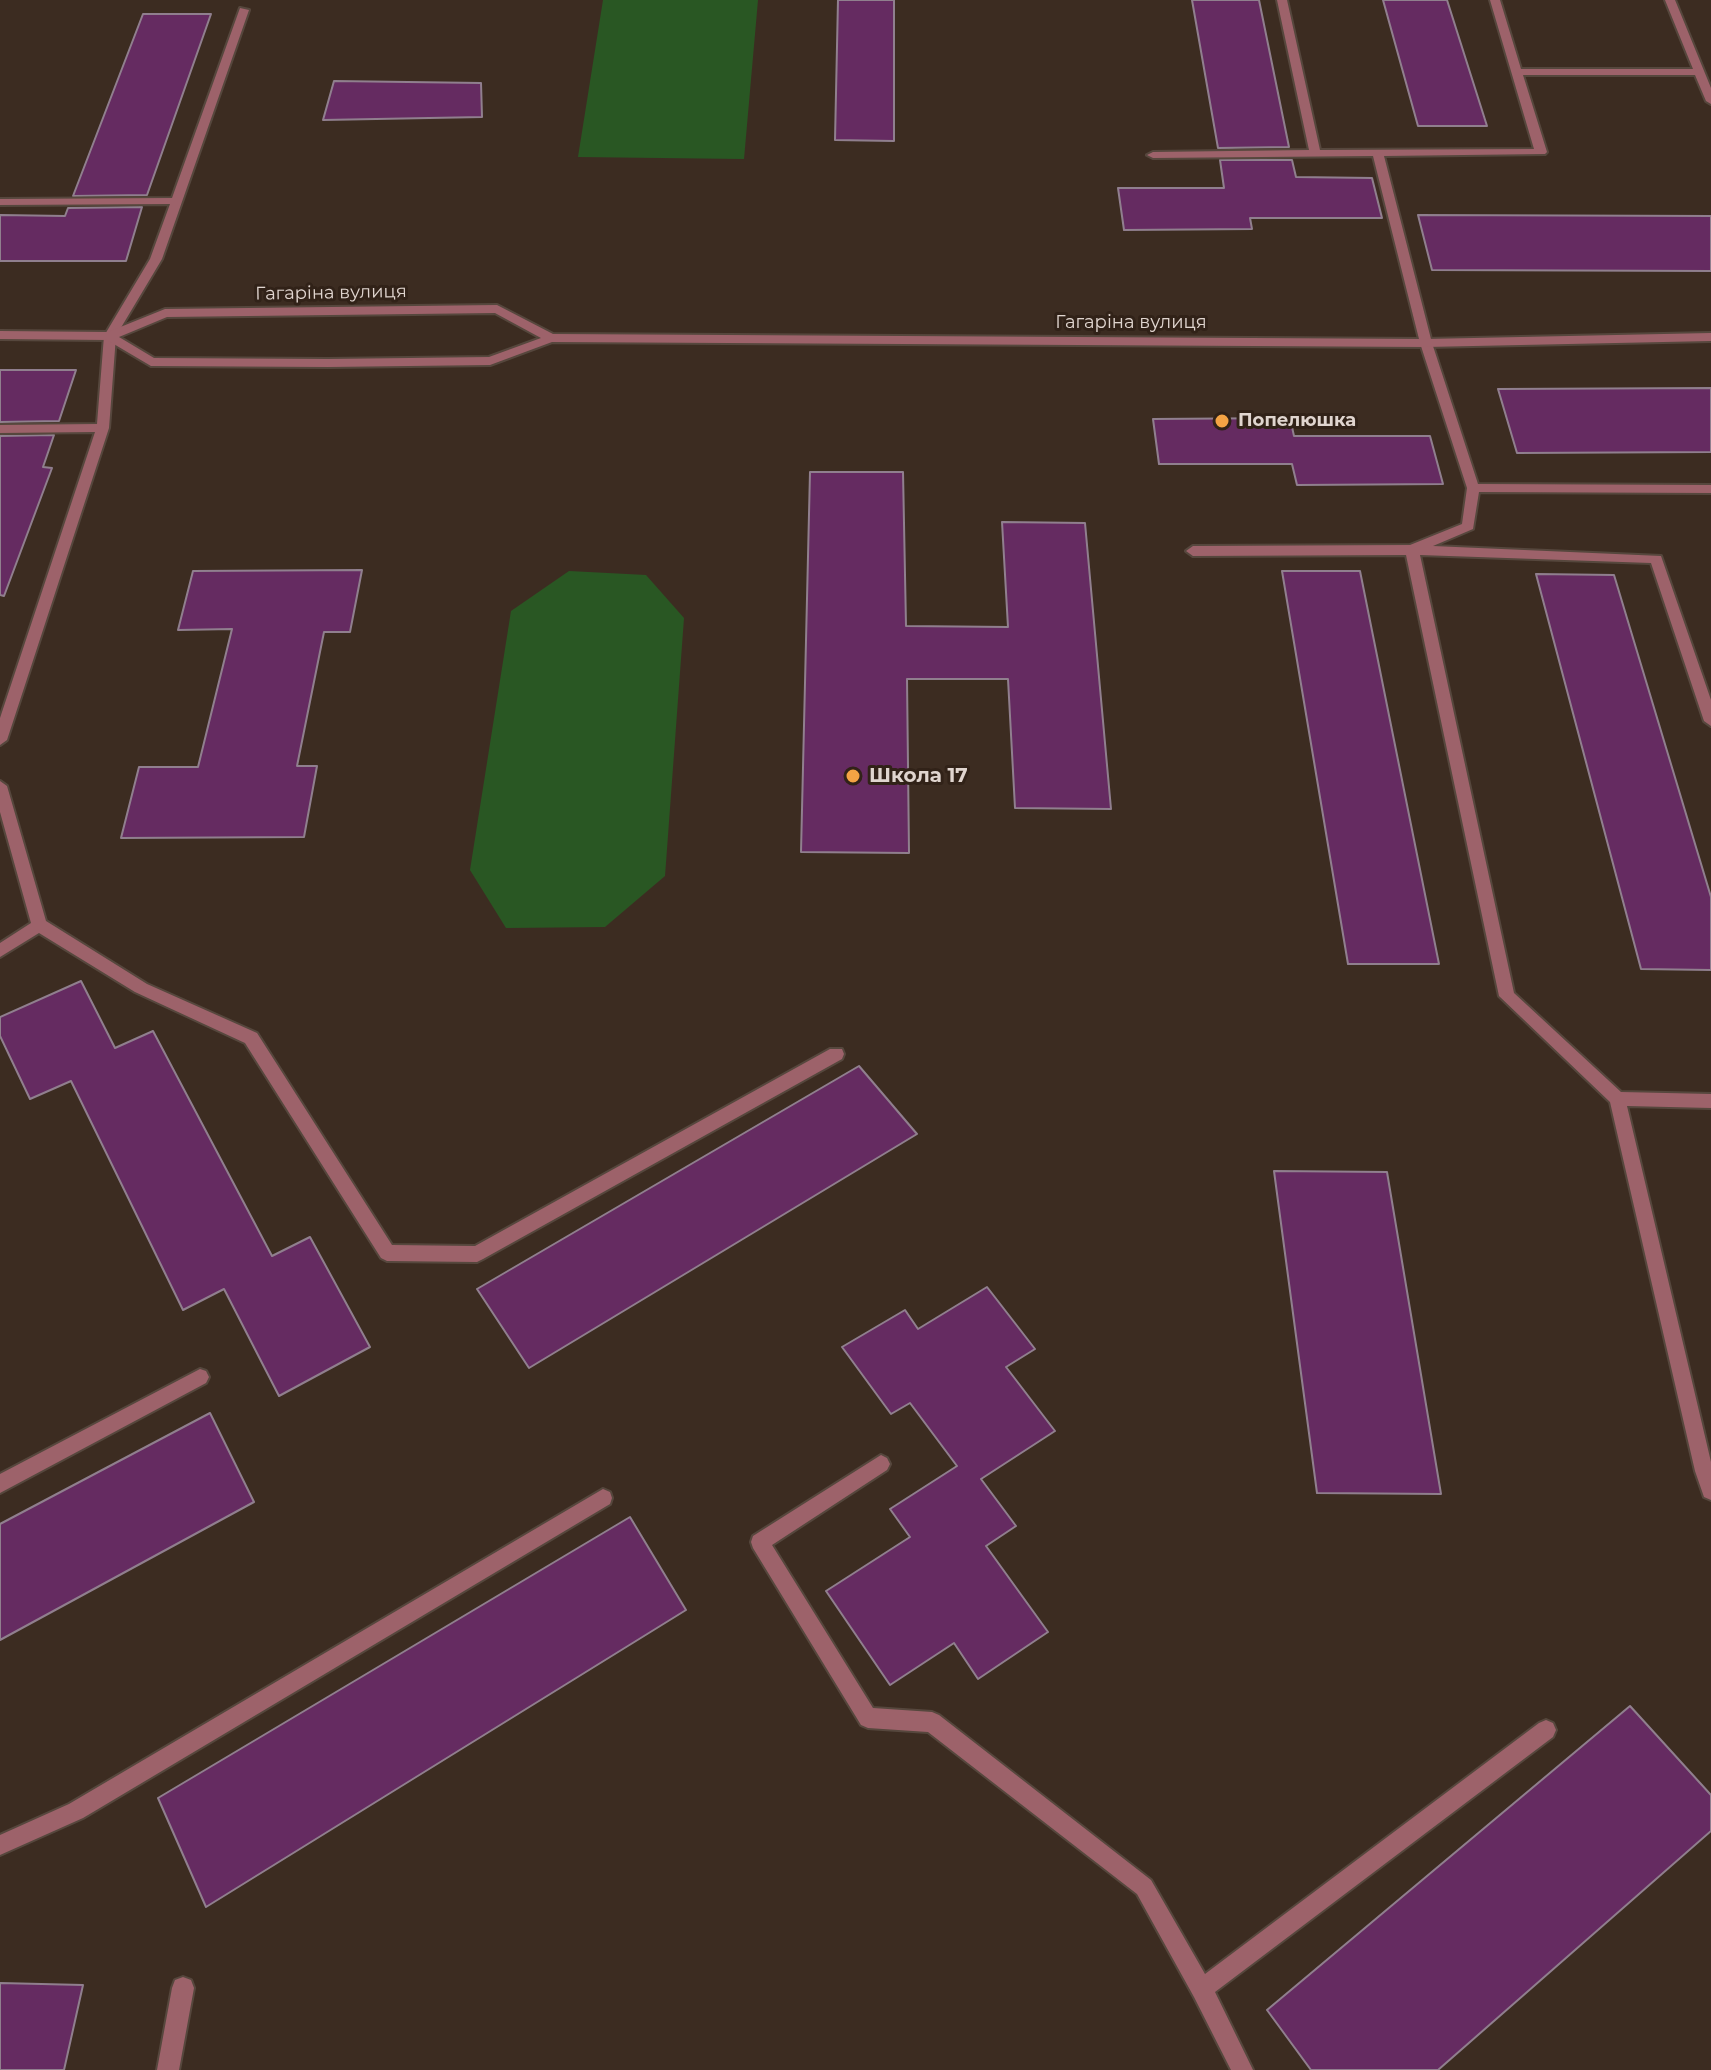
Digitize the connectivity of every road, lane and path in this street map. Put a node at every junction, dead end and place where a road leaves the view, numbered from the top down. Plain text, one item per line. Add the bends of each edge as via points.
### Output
1 (1282, 0) edge
2 (1495, 0) edge
3 (1670, 0) edge
4 (244, 10) dead end
5 (1693, 56) junction
6 (1711, 56) edge
7 (1517, 72) junction
8 (1699, 72) junction
9 (1711, 101) edge
10 (1378, 153) junction
11 (1315, 154) junction
12 (1153, 155) dead end
13 (176, 201) junction
14 (0, 202) edge
15 (0, 335) edge
16 (110, 336) junction
17 (1711, 337) edge
18 (551, 338) junction
19 (1426, 343) junction
20 (103, 428) junction
21 (0, 429) edge
22 (1473, 488) junction
23 (1711, 489) edge
24 (1412, 550) junction
25 (1193, 551) dead end
26 (1711, 721) edge
27 (0, 740) edge
28 (0, 786) edge
29 (39, 925) junction
30 (0, 951) edge
31 (836, 1054) dead end
32 (1617, 1099) junction
33 (1711, 1101) edge
34 (200, 1377) dead end
35 (881, 1464) dead end
36 (0, 1484) edge
37 (1711, 1491) edge
38 (603, 1498) dead end
39 (1546, 1730) dead end
40 (0, 1845) edge
41 (183, 1988) dead end
42 (1202, 1989) junction
43 (168, 2070) edge
44 (1242, 2070) edge

1 - 11 street
2 - 7 street
3 - 5 street
4 - 13 street
5 - 6 street
5 - 8 street
7 - 8 street
7 - 10 street via 1541,152
8 - 9 street
10 - 11 street
10 - 19 street
11 - 12 street
13 - 14 street
13 - 16 street via 156,259
15 - 16 street, Гагаріна вулиця
16 - 18 street, Гагаріна вулиця via 151,362 328,363 490,361
16 - 18 street, Гагаріна вулиця via 165,313 497,309
16 - 20 street
17 - 19 street, Гагаріна вулиця
18 - 19 street, Гагаріна вулиця
19 - 22 street
20 - 21 street
20 - 27 street
22 - 23 street
22 - 24 street via 1468,526
24 - 25 street
24 - 26 street via 1656,559
24 - 32 street via 1507,996
28 - 29 street
29 - 30 street
29 - 31 street via 141,988 251,1038 387,1253 477,1254
32 - 33 street
32 - 37 street
34 - 36 street
35 - 42 street via 760,1542 868,1718 932,1722 1144,1887
38 - 40 street via 76,1811
39 - 42 street
41 - 43 street
42 - 44 street

